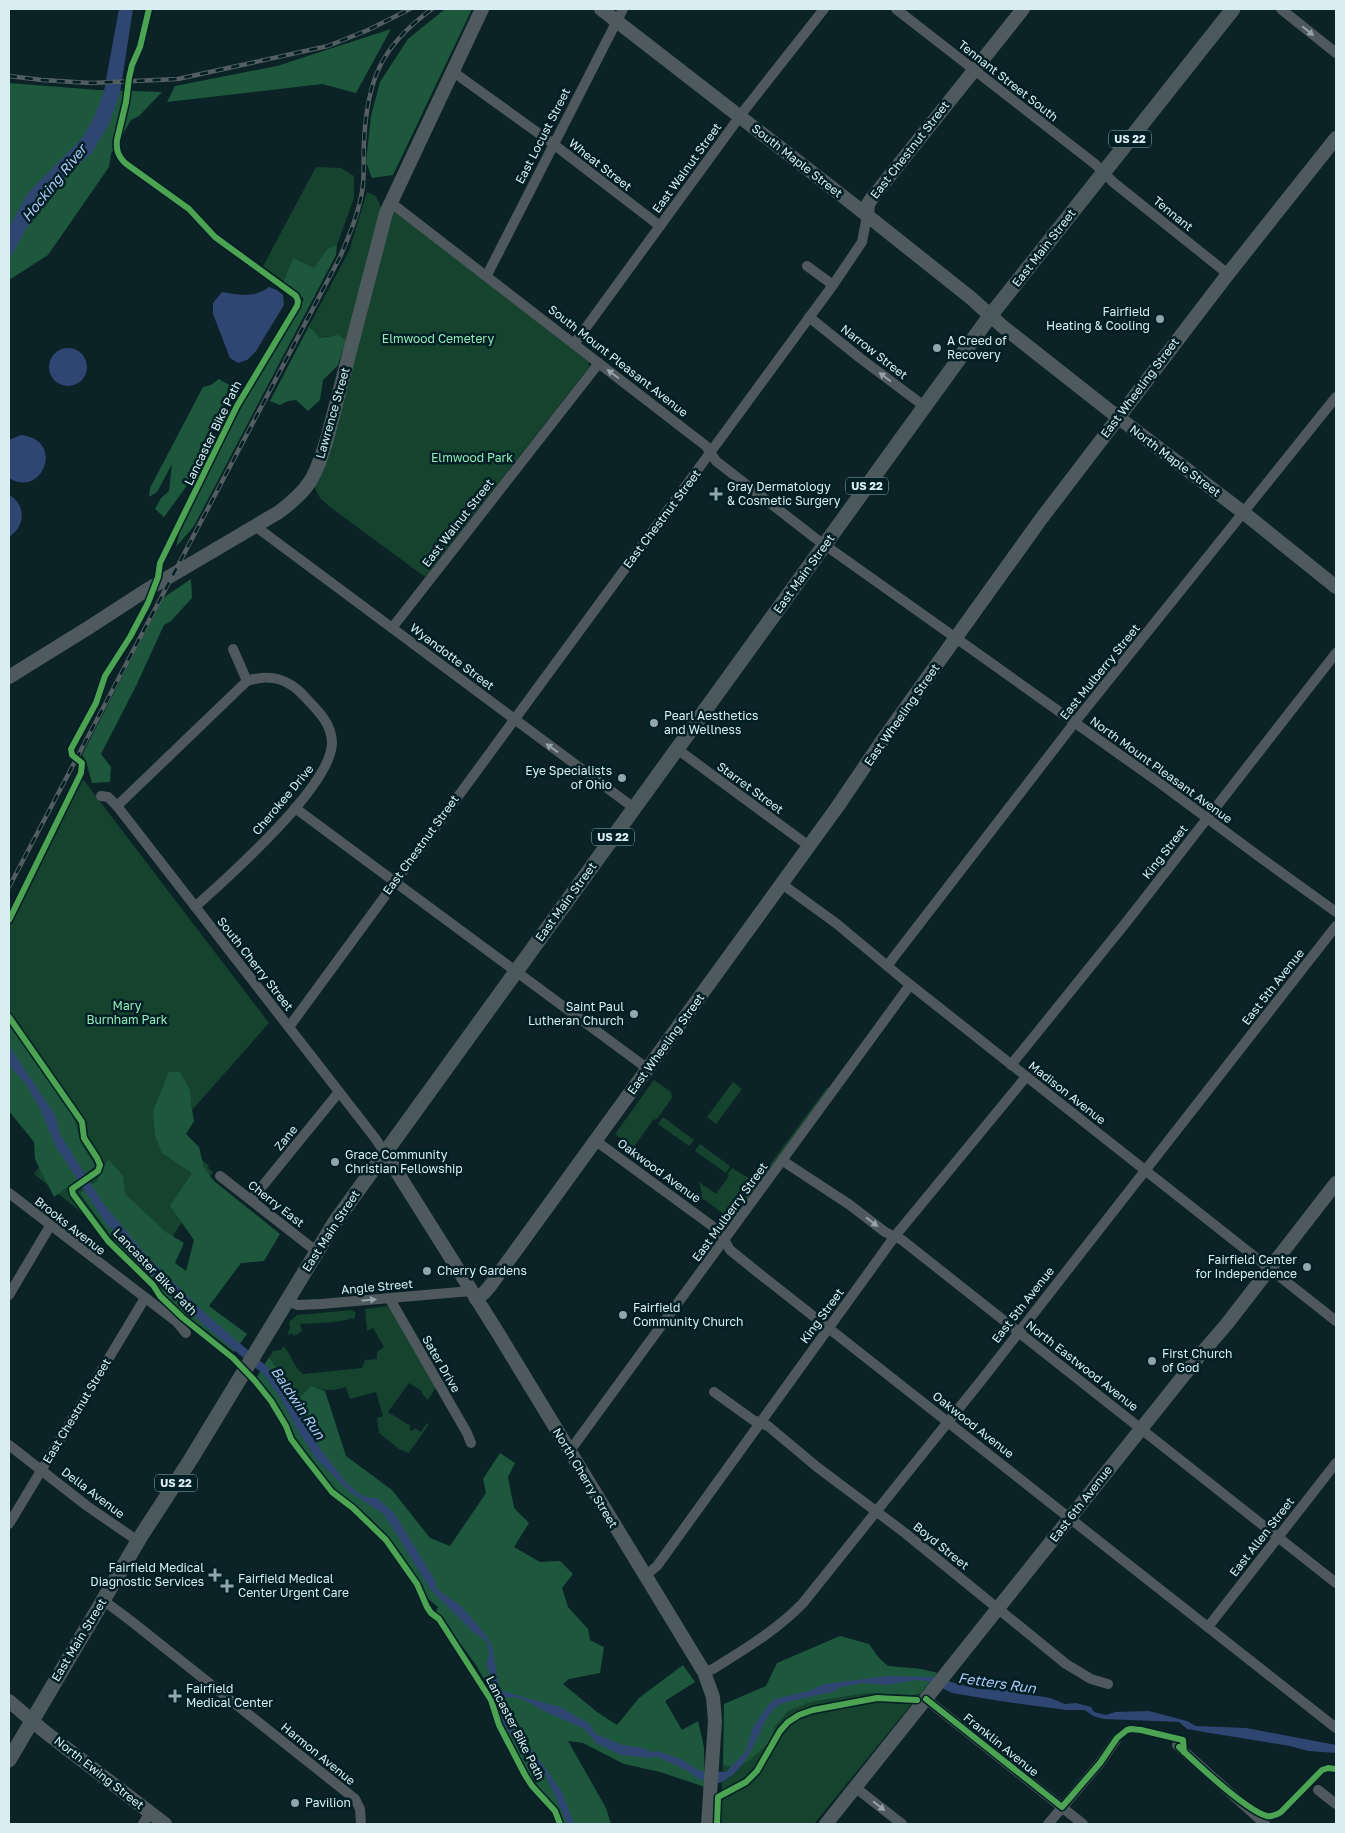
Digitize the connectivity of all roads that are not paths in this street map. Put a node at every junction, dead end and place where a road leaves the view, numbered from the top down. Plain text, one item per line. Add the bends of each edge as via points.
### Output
1 (482, 9) edge
2 (601, 9) edge
3 (824, 9) edge
4 (896, 9) edge
5 (1023, 9) edge
6 (1233, 9) edge
7 (1281, 9) edge
8 (619, 14) edge
9 (1336, 52) edge
10 (974, 70) junction
11 (452, 71) junction
12 (740, 116) junction
13 (1336, 138) edge
14 (552, 143) junction
15 (1104, 173) junction
16 (390, 202) junction
17 (867, 216) junction
18 (660, 226) junction
19 (807, 266) dead end
20 (1228, 274) junction
21 (486, 275) junction
22 (833, 285) junction
23 (990, 316) junction
24 (809, 317) junction
25 (574, 344) junction
26 (599, 363) junction
27 (1336, 397) edge
28 (924, 406) junction
29 (1117, 417) junction
30 (710, 454) junction
31 (1244, 513) junction
32 (255, 526) junction
33 (824, 545) junction
34 (1336, 586) edge
35 (392, 628) junction
36 (956, 639) junction
37 (233, 649) dead end
38 (1336, 653) edge
39 (9, 677) edge
40 (247, 681) junction
41 (514, 720) junction
42 (1075, 722) junction
43 (677, 749) junction
44 (101, 796) dead end
45 (117, 806) junction
46 (295, 808) junction
47 (634, 808) junction
48 (1207, 818) junction
49 (809, 846) junction
50 (394, 881) junction
51 (782, 884) junction
52 (195, 907) junction
53 (1336, 912) edge
54 (1336, 926) edge
55 (887, 966) junction
56 (516, 971) junction
57 (910, 985) junction
58 (289, 1028) junction
59 (1011, 1065) junction
60 (648, 1068) junction
61 (1026, 1077) junction
62 (339, 1092) junction
63 (596, 1141) junction
64 (385, 1153) junction
65 (783, 1161) junction
66 (1145, 1171) junction
67 (220, 1176) dead end
68 (1336, 1183) edge
69 (9, 1193) edge
70 (251, 1200) junction
71 (50, 1226) junction
72 (895, 1236) junction
73 (725, 1240) junction
74 (316, 1251) junction
75 (1269, 1270) junction
76 (9, 1295) edge
77 (473, 1295) junction
78 (145, 1298) junction
79 (390, 1298) junction
80 (286, 1301) junction
81 (1336, 1321) edge
82 (829, 1328) junction
83 (1018, 1332) junction
84 (186, 1333) dead end
85 (714, 1392) dead end
86 (948, 1422) junction
87 (759, 1424) junction
88 (1141, 1429) junction
89 (471, 1443) dead end
90 (9, 1445) edge
91 (569, 1452) junction
92 (1336, 1463) edge
93 (42, 1470) junction
94 (876, 1511) junction
95 (1070, 1518) junction
96 (9, 1524) edge
97 (1278, 1537) junction
98 (138, 1541) junction
99 (646, 1575) junction
100 (1336, 1583) edge
101 (103, 1600) junction
102 (998, 1609) junction
103 (1208, 1627) junction
104 (704, 1672) junction
105 (1108, 1684) dead end
106 (929, 1696) junction
107 (9, 1701) edge
108 (33, 1721) junction
109 (1336, 1728) edge
110 (1116, 1740) dead end
111 (1177, 1745) dead end
112 (9, 1760) edge
113 (856, 1788) junction
114 (1318, 1790) dead end
115 (1336, 1804) edge
116 (1062, 1808) junction
117 (150, 1812) junction
118 (143, 1824) edge
119 (165, 1824) edge
120 (361, 1824) edge
121 (708, 1824) edge
122 (826, 1824) edge
123 (902, 1824) edge
124 (1048, 1824) edge
125 (1083, 1824) edge
126 (1265, 1824) edge

1 - 11 street, Lawrence Street
2 - 8 street, South Maple Street
3 - 12 street, East Walnut Street
4 - 10 street, Tennant Street South
5 - 10 street, East Chestnut Street
6 - 15 main road, East Main Street / US 22
7 -> 9 street
8 - 12 street, South Maple Street
8 - 14 street, East Locust Street
10 - 15 street, Tennant Street South
10 - 17 street, East Chestnut Street via 872,198
11 - 14 street, Wheat Street
11 - 16 street, Lawrence Street
12 - 17 street, South Maple Street
12 - 18 street, East Walnut Street
13 - 20 street, East Wheeling Street
14 - 18 street, Wheat Street
14 - 21 street, East Locust Street
15 - 20 street, Tennant
15 - 23 main road, East Main Street / US 22
16 - 21 street, South Mount Pleasant Avenue
16 - 32 street, Lawrence Street via 318,467 310,483 294,501
17 - 22 street, East Chestnut Street via 862,242
17 - 23 street, South Maple Street
18 - 25 street, East Walnut Street
19 - 22 street
20 - 29 street, East Wheeling Street
21 - 25 street, South Mount Pleasant Avenue
22 - 24 street, East Chestnut Street
23 - 28 main road, East Main Street / US 22
23 - 29 street, North Maple Street
28 -> 24 street, Narrow Street
24 - 30 street, East Chestnut Street
25 - 26 street, South Mount Pleasant Avenue
30 -> 26 street, South Mount Pleasant Avenue via 706,446
26 - 35 street, East Walnut Street
27 - 31 street, East Mulberry Street
28 - 33 main road, East Main Street / US 22
29 - 31 street, North Maple Street
29 - 36 street, East Wheeling Street
30 - 33 street, South Mount Pleasant Avenue
30 - 41 street, East Chestnut Street
31 - 34 street, North Maple Street
31 - 42 street, East Mulberry Street
32 - 35 street, Wyandotte Street
32 - 39 street, Lawrence Street
33 - 36 street, North Mount Pleasant Avenue
33 - 43 main road, East Main Street / US 22
35 - 41 street, Wyandotte Street
36 - 42 street, North Mount Pleasant Avenue
36 - 49 street, East Wheeling Street
37 - 40 street
38 - 48 street, King Street
40 - 45 street
40 - 46 street, Cherokee Drive via 276,677 288,682 321,714 328,726 332,744 328,763
47 -> 41 street, Wyandotte Street
41 - 50 street, East Chestnut Street
42 - 48 street, North Mount Pleasant Avenue
42 - 55 street, East Mulberry Street
43 - 47 main road, East Main Street / US 22
43 - 49 street, Starret Street
44 - 45 street, South Cherry Street via 108,797
45 - 52 street, South Cherry Street
46 - 50 street
46 - 52 street, Cherokee Drive via 240,867
47 - 56 main road, East Main Street / US 22
48 - 53 street, North Mount Pleasant Avenue
48 - 59 street, King Street
49 - 51 street, East Wheeling Street
50 - 56 street
50 - 58 street, East Chestnut Street
51 - 55 street, Madison Avenue
51 - 60 street, East Wheeling Street
52 - 58 street, South Cherry Street
54 - 66 street, East 5th Avenue
55 - 57 street, Madison Avenue
56 - 60 street
56 - 64 main road, East Main Street / US 22
57 - 59 street, Madison Avenue
57 - 65 street, East Mulberry Street
58 - 62 street, South Cherry Street
59 - 61 street, Madison Avenue
60 - 63 street, East Wheeling Street
61 - 66 street, Madison Avenue
61 - 72 street, King Street
62 - 64 street, South Cherry Street
62 - 70 street, Zane
63 - 73 street, Oakwood Avenue via 719,1231
63 - 77 street, East Wheeling Street via 490,1286 484,1293
64 - 74 main road, East Main Street / US 22
64 - 77 street, North Cherry Street
65 -> 72 street, North Eastwood Avenue
65 - 73 street, East Mulberry Street
66 - 75 street, Madison Avenue
66 - 83 street, East 5th Avenue
67 - 70 street, Cherry East
68 - 75 street, East 6th Avenue
69 - 71 street, Brooks Avenue
70 - 74 street, Cherry East
71 - 76 street
71 - 78 street, Brooks Avenue
72 - 82 street, King Street
72 - 83 street, North Eastwood Avenue
73 - 82 street, Oakwood Avenue via 730,1250
73 - 91 street, East Mulberry Street
74 - 80 main road, East Main Street / US 22
75 - 81 street, Madison Avenue
75 - 88 street, East 6th Avenue
77 - 79 street, Angle Street
77 - 91 street, North Cherry Street
78 - 84 street, Brooks Avenue via 182,1326
78 - 93 street, East Chestnut Street
80 -> 79 street, Angle Street via 298,1305
79 - 89 street, Sater Drive
80 - 98 main road, East Main Street / US 22
82 - 86 street, Oakwood Avenue
82 - 87 street, King Street
83 - 86 street, East 5th Avenue
83 - 88 street, North Eastwood Avenue
85 - 87 street, Boyd Street
86 - 94 street, East 5th Avenue
86 - 95 street, Oakwood Avenue
87 - 94 street, Boyd Street via 768,1426
87 - 99 street, King Street via 657,1566
88 - 95 street, East 6th Avenue
88 - 97 street, North Eastwood Avenue
90 - 93 street, Della Avenue
91 - 99 street, North Cherry Street
92 - 97 street, East Allen Street
93 - 96 street, East Chestnut Street
93 - 98 street, Della Avenue
94 - 102 street, Boyd Street
94 - 104 street, East 5th Avenue via 825,1577 788,1618 753,1644
95 - 102 street, East 6th Avenue
95 - 103 street, Oakwood Avenue
97 - 100 street, North Eastwood Avenue
97 - 103 street, East Allen Street
98 - 101 main road, East Main Street / US 22
99 - 104 street, North Cherry Street
101 - 108 main road, East Main Street / US 22
101 - 120 street, Harmon Avenue via 355,1799 360,1809
102 - 105 street, Boyd Street via 1075,1671
102 - 106 street, East 6th Avenue
103 - 109 street, Oakwood Avenue
104 - 121 street, North Cherry Street via 715,1710
106 - 113 street, East 6th Avenue
106 - 116 street, Franklin Avenue
107 - 108 street, North Ewing Street
108 - 112 main road, East Main Street / US 22
108 - 117 street, North Ewing Street
110 - 116 street
111 - 126 street
113 - 122 street, East 6th Avenue
113 -> 123 street
114 - 115 street
116 - 124 street
116 - 125 street, Franklin Avenue
117 - 118 street
117 - 119 street, North Ewing Street

